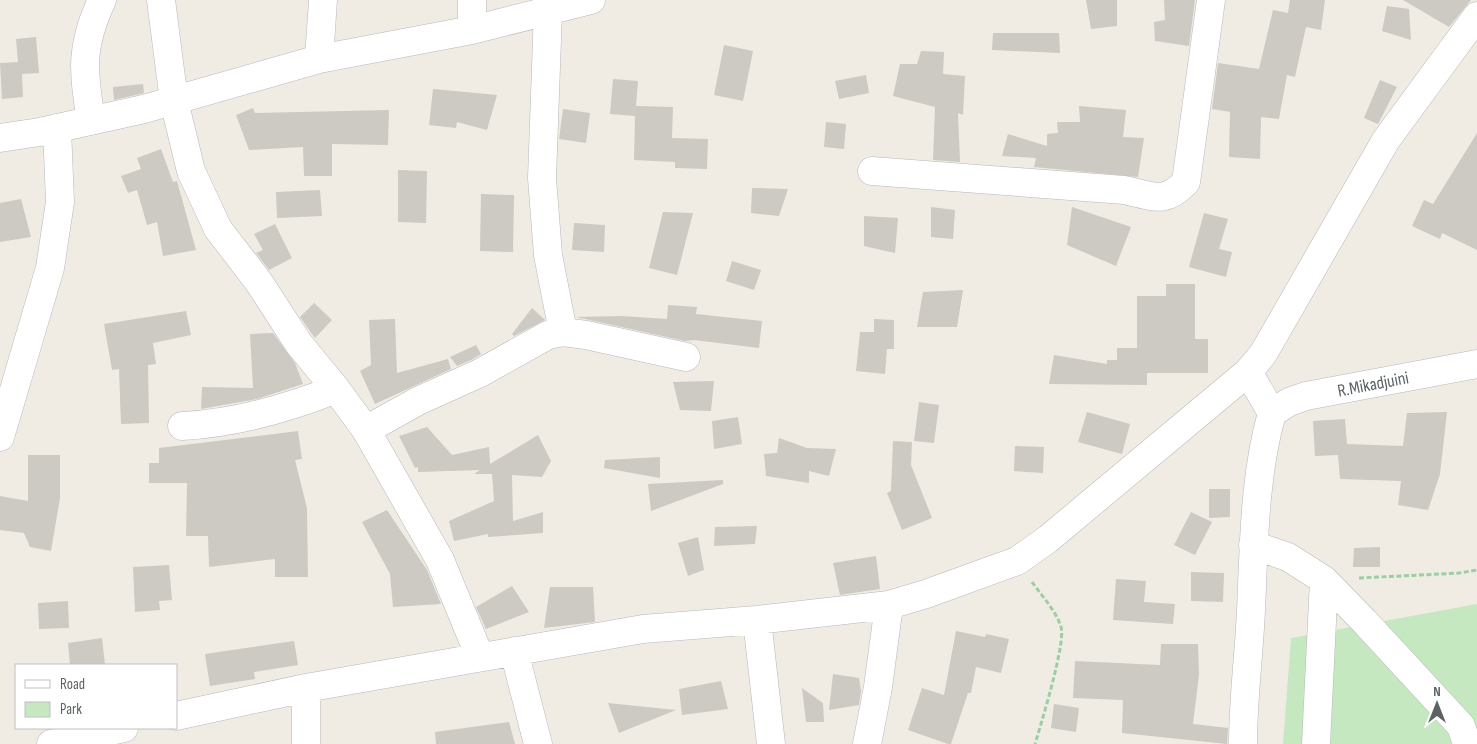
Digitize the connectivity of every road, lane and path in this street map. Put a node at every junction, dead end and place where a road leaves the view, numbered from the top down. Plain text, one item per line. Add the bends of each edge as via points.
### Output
1 (102, 0) edge
2 (161, 0) edge
3 (323, 0) edge
4 (472, 0) edge
5 (591, 0) edge
6 (1211, 0) edge
7 (548, 11) junction
8 (1477, 16) edge
9 (472, 30) junction
10 (319, 58) junction
11 (174, 101) junction
12 (91, 120) junction
13 (57, 128) junction
14 (0, 138) edge
15 (872, 171) dead end
16 (563, 332) junction
17 (686, 357) dead end
18 (1477, 364) edge
19 (1248, 372) junction
20 (336, 388) junction
21 (1272, 413) junction
22 (182, 426) dead end
23 (366, 430) junction
24 (0, 437) edge
25 (1253, 545) junction
26 (1017, 561) junction
27 (1477, 570) edge
28 (1324, 580) junction
29 (889, 605) junction
30 (757, 620) junction
31 (514, 651) junction
32 (480, 657) junction
33 (306, 688) junction
34 (178, 716) edge
35 (119, 729) edge
36 (51, 744) edge
37 (306, 744) edge
38 (538, 744) edge
39 (771, 744) edge
40 (867, 744) edge
41 (1035, 744) edge
42 (1243, 744) edge
43 (1316, 744) edge
44 (1467, 744) edge

1 - 12 street via 84,52
2 - 11 street
3 - 10 street
4 - 9 street
5 - 7 street
6 - 15 street via 1186,182 1173,195 1159,197 1124,190
7 - 9 street
7 - 16 street via 542,178 548,255
8 - 19 street via 1386,140 1263,354
9 - 10 street
10 - 11 street
11 - 12 street
11 - 20 street via 191,171 218,230 258,280 299,344
12 - 13 street
13 - 14 street
13 - 24 street via 60,202 50,268
16 - 17 street via 615,340
16 - 23 street via 548,335
18 - 21 street, R.Mikadjuini via 1306,396
19 - 21 street
19 - 26 street
20 - 22 street via 300,404 242,419
20 - 23 street
21 - 25 street via 1266,434
23 - 32 street via 440,560
25 - 28 street via 1288,557
25 - 42 street
26 - 29 street
26 - 41 path via 1056,616 1062,630 1052,686
27 - 28 path
28 - 43 street
28 - 44 street via 1461,726
29 - 30 street
29 - 40 street
30 - 31 street via 643,630
30 - 39 street
31 - 32 street
31 - 38 street
32 - 33 street
33 - 34 street
33 - 37 street
35 - 36 street

